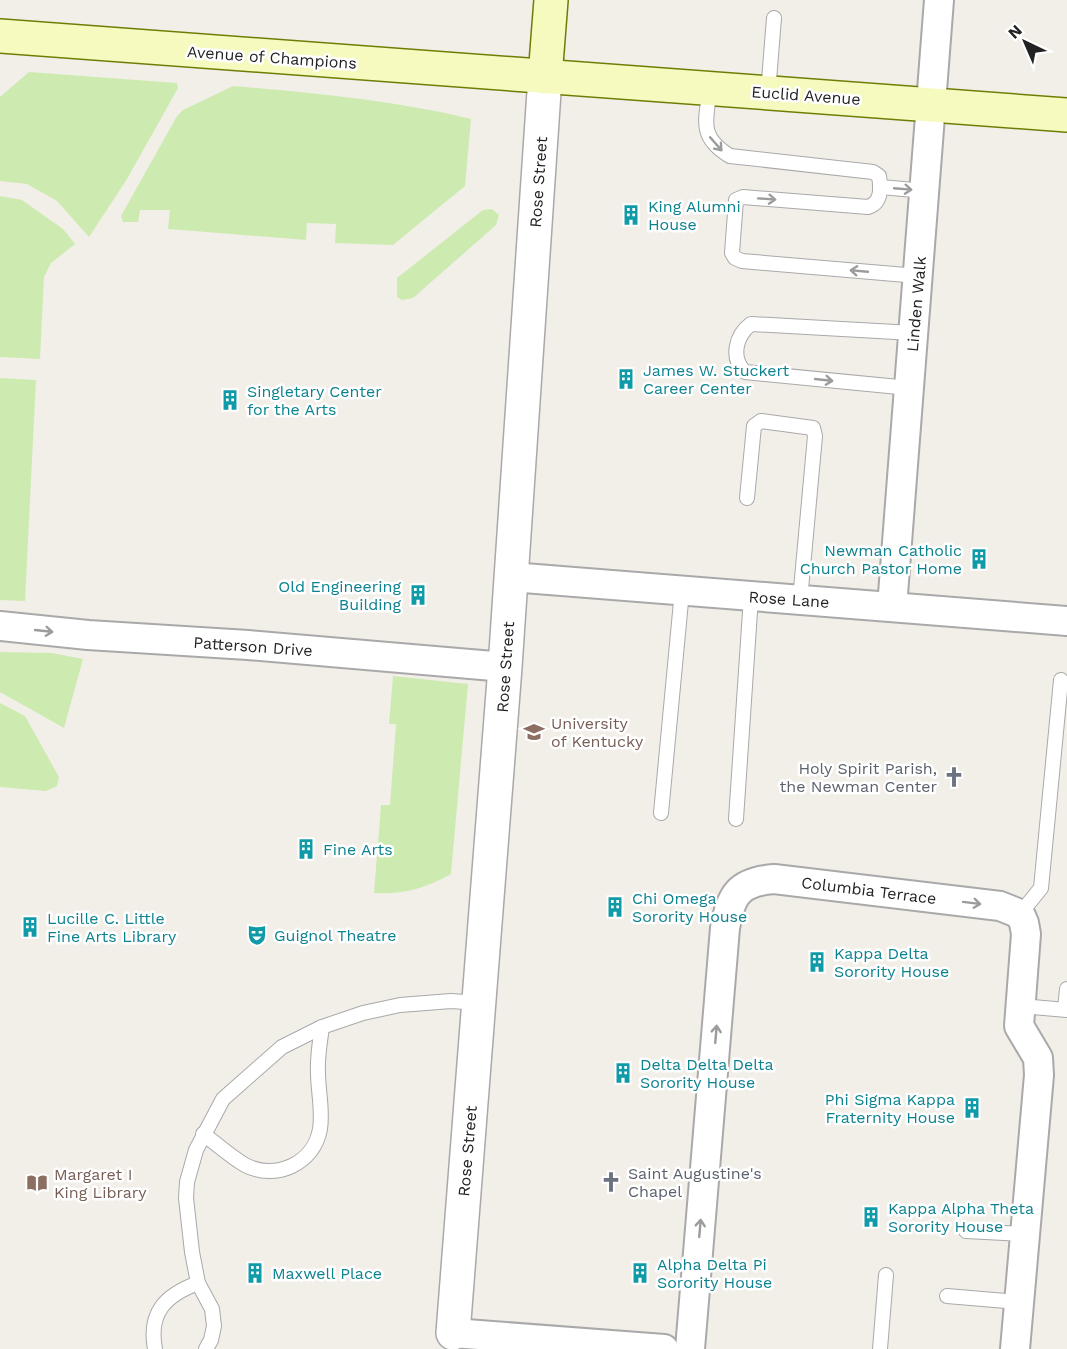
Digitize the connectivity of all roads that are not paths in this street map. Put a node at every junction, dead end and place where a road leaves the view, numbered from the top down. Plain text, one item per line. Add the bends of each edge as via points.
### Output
1 (551, 0) edge
2 (939, 0) edge
3 (774, 18) dead end
4 (0, 36) edge
5 (544, 77) junction
6 (710, 89) junction
7 (768, 93) junction
8 (931, 105) junction
9 (1067, 116) edge
10 (881, 188) junction
11 (926, 191) junction
12 (918, 276) junction
13 (914, 333) junction
14 (909, 388) junction
15 (747, 498) dead end
16 (511, 577) junction
17 (682, 591) junction
18 (751, 597) junction
19 (800, 600) junction
20 (892, 607) junction
21 (1067, 621) edge
22 (0, 626) edge
23 (505, 667) junction
24 (1061, 680) dead end
25 (661, 813) dead end
26 (736, 819) dead end
27 (1020, 914) junction
28 (1067, 989) edge
29 (479, 1003) junction
30 (1021, 1006) junction
31 (1066, 1009) edge
32 (322, 1027) junction
33 (203, 1134) junction
34 (966, 1231) dead end
35 (1025, 1234) junction
36 (886, 1275) dead end
37 (198, 1283) junction
38 (947, 1296) dead end
39 (1019, 1302) junction
40 (453, 1333) joint
41 (155, 1349) edge
42 (206, 1349) edge
43 (664, 1349) edge
44 (690, 1349) edge
45 (880, 1349) edge
46 (1015, 1349) edge

1 - 5 main road, Rose Street
2 - 8 street, Linden Walk
3 - 7 lane
4 - 5 main road, Avenue of Champions
5 - 6 main road, Euclid Avenue
5 - 16 street, Rose Street
6 - 7 main road, Euclid Avenue
6 -> 10 lane via 706,124 710,138 730,156 873,172 879,176
7 - 8 main road, Euclid Avenue
8 - 9 main road, Euclid Avenue
8 - 11 street, Linden Walk
10 -> 11 lane
12 -> 10 lane via 742,261 732,253 736,200 868,207 879,198
11 - 12 street, Linden Walk
12 - 13 street, Linden Walk
13 - 14 street, Linden Walk
13 -> 14 lane via 751,324 739,338 736,358 745,372
14 - 20 street, Linden Walk
15 - 19 lane via 754,426 760,422 813,428 816,436
16 - 17 street, Rose Lane
16 - 23 street, Rose Street
17 - 18 street, Rose Lane
17 - 25 lane
18 - 19 street, Rose Lane
18 - 26 lane
19 - 20 street, Rose Lane
20 - 21 street, Rose Lane
22 -> 23 street, Patterson Drive
23 - 29 street, Rose Street
24 - 27 lane via 1041,888
27 - 30 street via 1026,934
44 -> 27 street, Columbia Terrace via 725,928 735,895 747,884 774,879 1000,906
28 - 31 lane
29 - 32 lane via 400,1005
29 - 40 street, Rose Street
30 - 31 lane
30 - 35 street via 1019,1026 1038,1058 1039,1075
32 - 33 lane via 282,1047 249,1074 223,1099
32 - 33 lane via 318,1075 320,1129 299,1163 289,1169 259,1170
33 - 37 lane via 190,1168 186,1198
34 - 35 lane
35 - 39 street
36 - 45 lane
37 - 41 lane via 165,1301 153,1327
37 - 42 lane via 213,1317
38 - 39 lane
39 - 46 street
40 - 43 street

